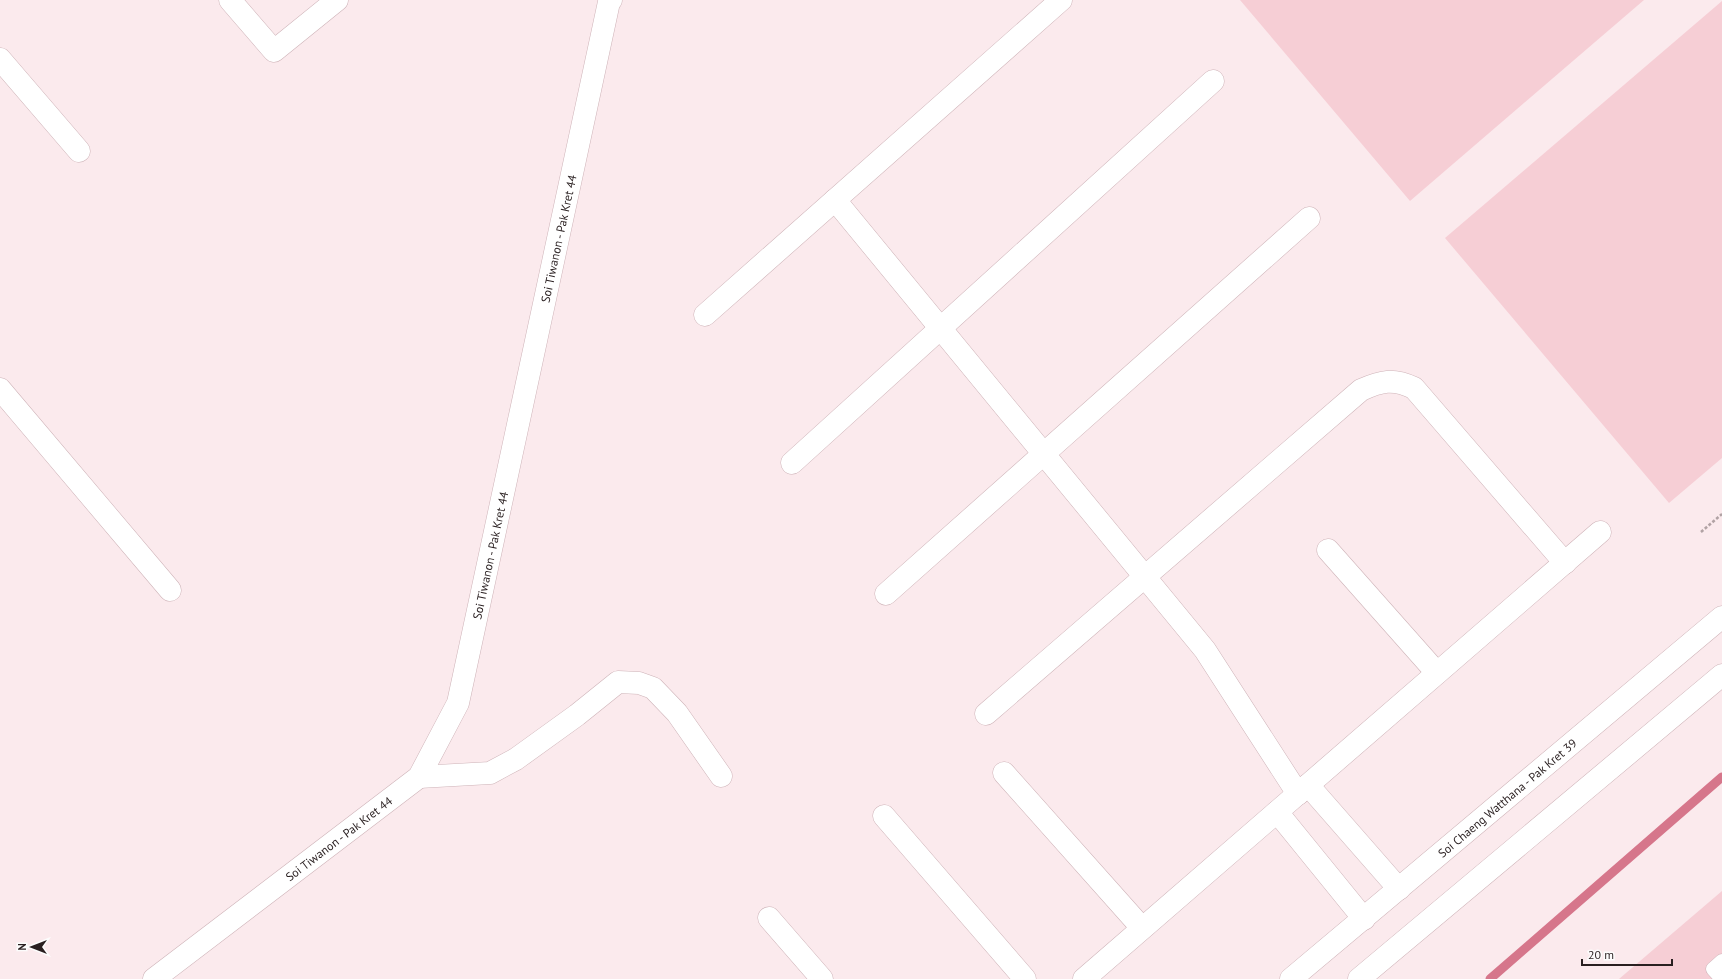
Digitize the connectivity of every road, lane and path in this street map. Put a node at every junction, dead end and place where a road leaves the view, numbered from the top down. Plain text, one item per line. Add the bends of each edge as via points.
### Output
1 (230, 0) edge
2 (337, 0) edge
3 (1060, 0) edge
4 (610, 1) edge
5 (0, 59) edge
6 (1213, 81) dead end
7 (79, 151) dead end
8 (835, 200) junction
9 (1309, 218) dead end
10 (705, 315) dead end
11 (940, 329) junction
12 (0, 389) edge
13 (1043, 454) junction
14 (792, 463) dead end
15 (1722, 514) edge
16 (1600, 532) dead end
17 (1701, 532) dead end
18 (1328, 550) dead end
19 (1565, 563) junction
20 (1144, 577) junction
21 (170, 590) dead end
22 (886, 594) dead end
23 (1722, 617) edge
24 (1437, 673) junction
25 (1722, 675) edge
26 (986, 714) dead end
27 (1004, 773) dead end
28 (721, 776) dead end
29 (419, 777) junction
30 (1303, 789) junction
31 (1277, 812) junction
32 (884, 816) dead end
33 (1398, 889) junction
34 (769, 918) dead end
35 (1364, 918) junction
36 (1142, 928) junction
37 (1722, 961) edge
38 (154, 979) edge
39 (822, 979) edge
40 (1025, 979) edge
41 (1084, 979) edge
42 (1292, 979) edge
43 (1359, 979) edge
44 (1722, 979) edge

1 - 2 street via 274,51
3 - 8 street
4 - 29 street, Soi Tiwanon - Pak Kret 44 via 458,703
5 - 7 street
6 - 11 street
8 - 10 street
8 - 11 street
9 - 13 street
11 - 13 street
11 - 14 street
12 - 21 street
13 - 20 street
13 - 22 street
15 - 17 path
16 - 19 street
18 - 24 street
19 - 20 street via 1414,388 1402,382 1379,382 1361,390
19 - 24 street
20 - 26 street
20 - 30 street via 1206,650
23 - 33 street, Soi Chaeng Watthana - Pak Kret 39
24 - 30 street
25 - 43 street
27 - 36 street
28 - 29 street via 677,712 653,688 639,683 618,682 516,759 490,773
29 - 38 street, Soi Tiwanon - Pak Kret 44
30 - 31 street
30 - 33 street
31 - 35 street
31 - 36 street
32 - 40 street
33 - 35 street, Soi Chaeng Watthana - Pak Kret 39
34 - 39 street
35 - 42 street, Soi Chaeng Watthana - Pak Kret 39
36 - 41 street
37 - 44 lane via 1713,969

